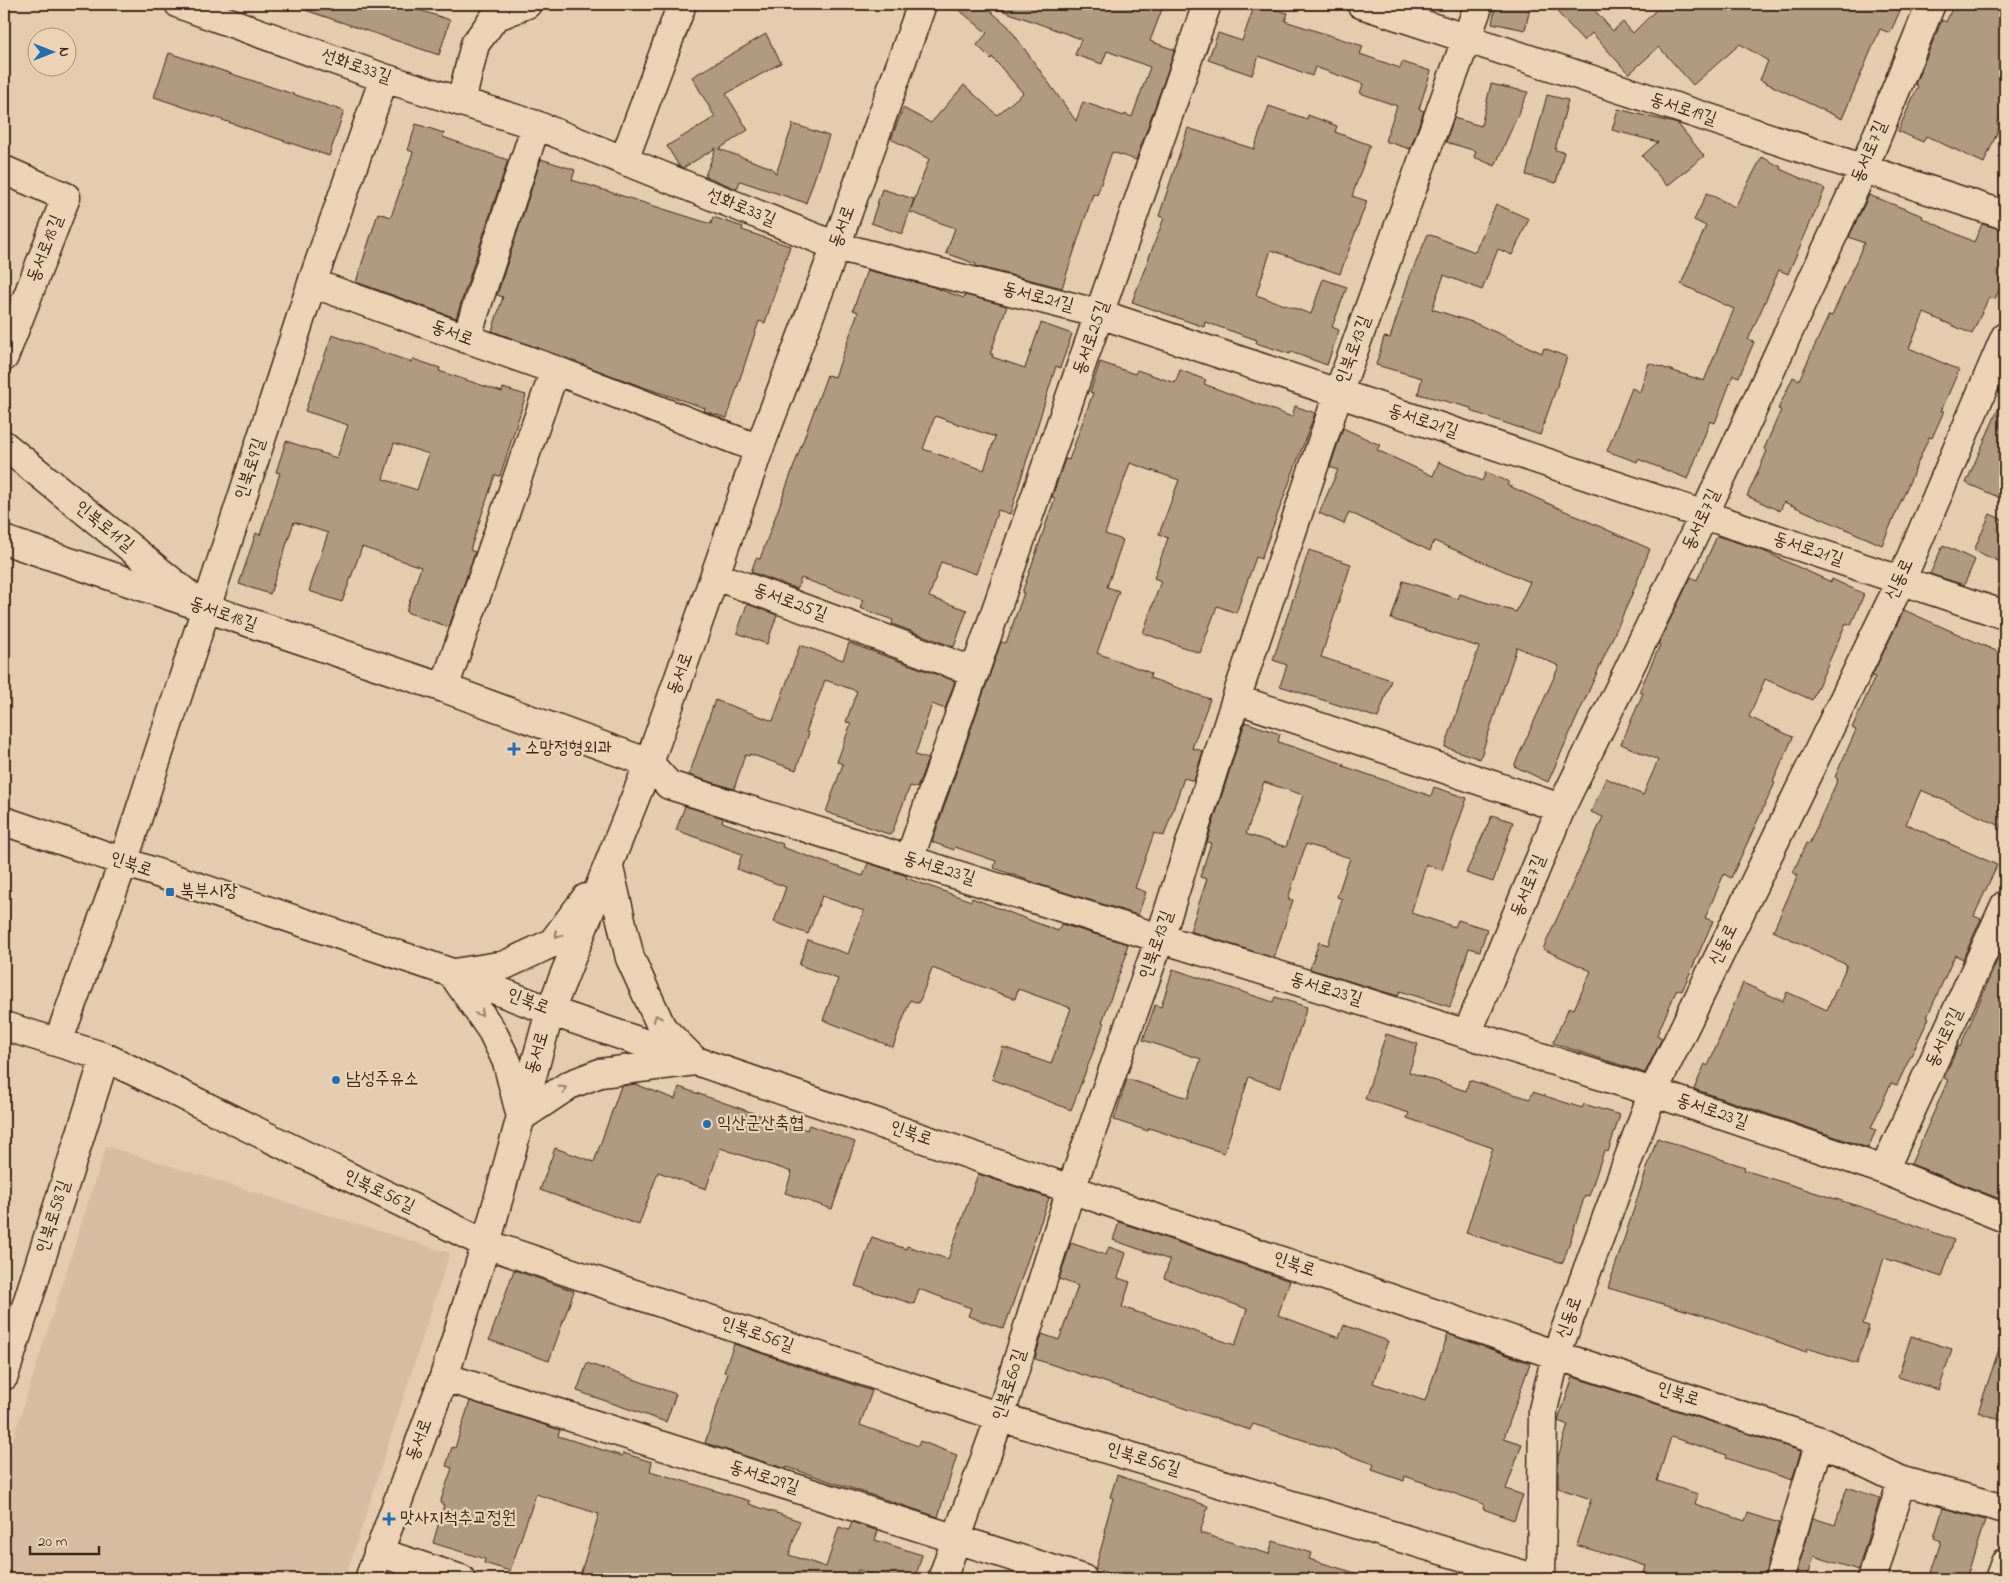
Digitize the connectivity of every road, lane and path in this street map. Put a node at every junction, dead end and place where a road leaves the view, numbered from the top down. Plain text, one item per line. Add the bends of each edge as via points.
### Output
1 (179, 4) edge
2 (527, 4) edge
3 (682, 4) edge
4 (922, 4) edge
5 (1206, 4) edge
6 (1361, 4) edge
7 (1479, 4) edge
8 (1931, 4) edge
9 (1467, 40) junction
10 (384, 78) junction
11 (461, 102) junction
12 (536, 125) junction
13 (624, 160) junction
14 (4, 170) edge
15 (1863, 170) junction
16 (2005, 215) edge
17 (836, 246) junction
18 (312, 283) junction
19 (1100, 314) junction
20 (2005, 337) edge
21 (466, 339) junction
22 (4, 357) edge
23 (555, 370) junction
24 (1338, 394) junction
25 (4, 445) edge
26 (760, 449) junction
27 (1704, 515) junction
28 (4, 540) edge
29 (716, 576) junction
30 (1900, 580) junction
31 (205, 609) junction
32 (2005, 615) edge
33 (975, 672) junction
34 (444, 688) junction
35 (1236, 698) junction
36 (649, 763) junction
37 (1561, 808) junction
38 (4, 821) edge
39 (909, 860) junction
40 (124, 863) junction
41 (609, 868) junction
42 (2005, 906) edge
43 (1160, 938) junction
44 (452, 973) junction
45 (550, 1011) junction
46 (4, 1026) edge
47 (1468, 1034) junction
48 (58, 1042) junction
49 (105, 1057) junction
50 (695, 1061) junction
51 (1653, 1092) junction
52 (521, 1117) junction
53 (1884, 1170) junction
54 (1071, 1189) junction
55 (2005, 1218) edge
56 (486, 1244) junction
57 (1556, 1355) junction
58 (4, 1376) edge
59 (444, 1377) junction
60 (1000, 1417) junction
61 (1820, 1441) junction
62 (1902, 1481) junction
63 (2005, 1509) edge
64 (956, 1539) junction
65 (378, 1552) junction
66 (2005, 1563) edge
67 (369, 1579) edge
68 (461, 1579) edge
69 (942, 1579) edge
70 (1083, 1579) edge
71 (1537, 1579) edge
72 (1541, 1579) edge
73 (1779, 1579) edge
74 (1872, 1579) edge
75 (2000, 1579) edge

1 - 10 street, 선화로33길
2 - 11 street via 495,17 475,44
3 - 13 street
4 - 17 street, 동서로
5 - 19 street, 동서로25길
6 - 9 street, 동서로19길
7 - 9 street, 인북로13길
8 - 15 street, 동서로7길
9 - 15 street, 동서로19길
9 - 24 street, 인북로13길
10 - 11 street, 선화로33길
10 - 18 street, 인북로9길
11 - 12 street, 선화로33길
12 - 13 street, 선화로33길
12 - 21 street
13 - 17 street, 선화로33길
14 - 22 street, 동서로18길 via 66,197
15 - 16 street, 동서로19길
15 - 27 street, 동서로7길
17 - 19 street, 동서로21길
17 - 26 street, 동서로
18 - 21 street, 동서로
18 - 31 street, 인북로9길
19 - 24 street, 동서로21길
19 - 33 street, 동서로25길
20 - 30 street, 신동로
21 - 23 street, 동서로
23 - 26 street, 동서로
23 - 34 street
24 - 27 street, 동서로21길
24 - 35 street, 인북로13길
25 - 31 street, 인북로11길
26 - 29 street, 동서로
27 - 30 street, 동서로21길
27 - 37 street, 동서로7길
28 - 31 street, 동서로18길
29 - 33 street, 동서로25길
29 - 36 street, 동서로
30 - 32 street, 동서로21길
30 - 51 street, 신동로
31 - 34 street, 동서로18길
31 - 40 street, 인북로9길
33 - 39 street, 동서로25길
34 - 36 street, 동서로18길
35 - 37 street
35 - 43 street, 인북로13길
36 - 39 street, 동서로23길 via 669,785
36 - 41 street, 동서로
37 - 47 street, 동서로7길
38 - 40 street, 인북로
39 - 43 street, 동서로23길
40 - 44 street, 인북로
40 - 48 street
41 -> 44 street via 552,943 505,965
41 - 45 street, 동서로
50 -> 41 street via 662,1028 634,967
42 - 53 street, 동서로9길
43 - 47 street, 동서로23길
43 - 54 street, 인북로13길
44 - 45 street, 인북로
44 -> 52 street via 492,1031 507,1062
45 - 50 street, 인북로
45 - 52 street, 동서로
46 - 48 street, 인북로56길
47 - 51 street, 동서로23길
48 - 49 street, 인북로56길
49 - 56 street, 인북로56길
49 - 58 street, 인북로58길
52 -> 50 street via 569,1085 600,1073
50 - 54 street, 인북로
51 - 53 street, 동서로23길
51 - 57 street, 신동로
52 - 56 street, 동서로
53 - 55 street, 동서로23길
54 - 57 street, 인북로
54 - 60 street, 인북로60길
56 - 59 street, 동서로
56 - 60 street, 인북로56길
57 - 61 street, 인북로
57 - 72 street, 신동로 via 1543,1410
59 - 64 street, 동서로29길
59 - 65 street, 동서로
60 - 64 street, 인북로60길
60 - 71 street, 인북로56길
61 - 62 street, 인북로
61 - 73 street
62 - 63 street, 인북로
62 - 74 street
64 - 69 street, 인북로60길
64 - 70 street, 동서로29길
65 - 67 street, 동서로
65 - 68 street
66 - 75 street

